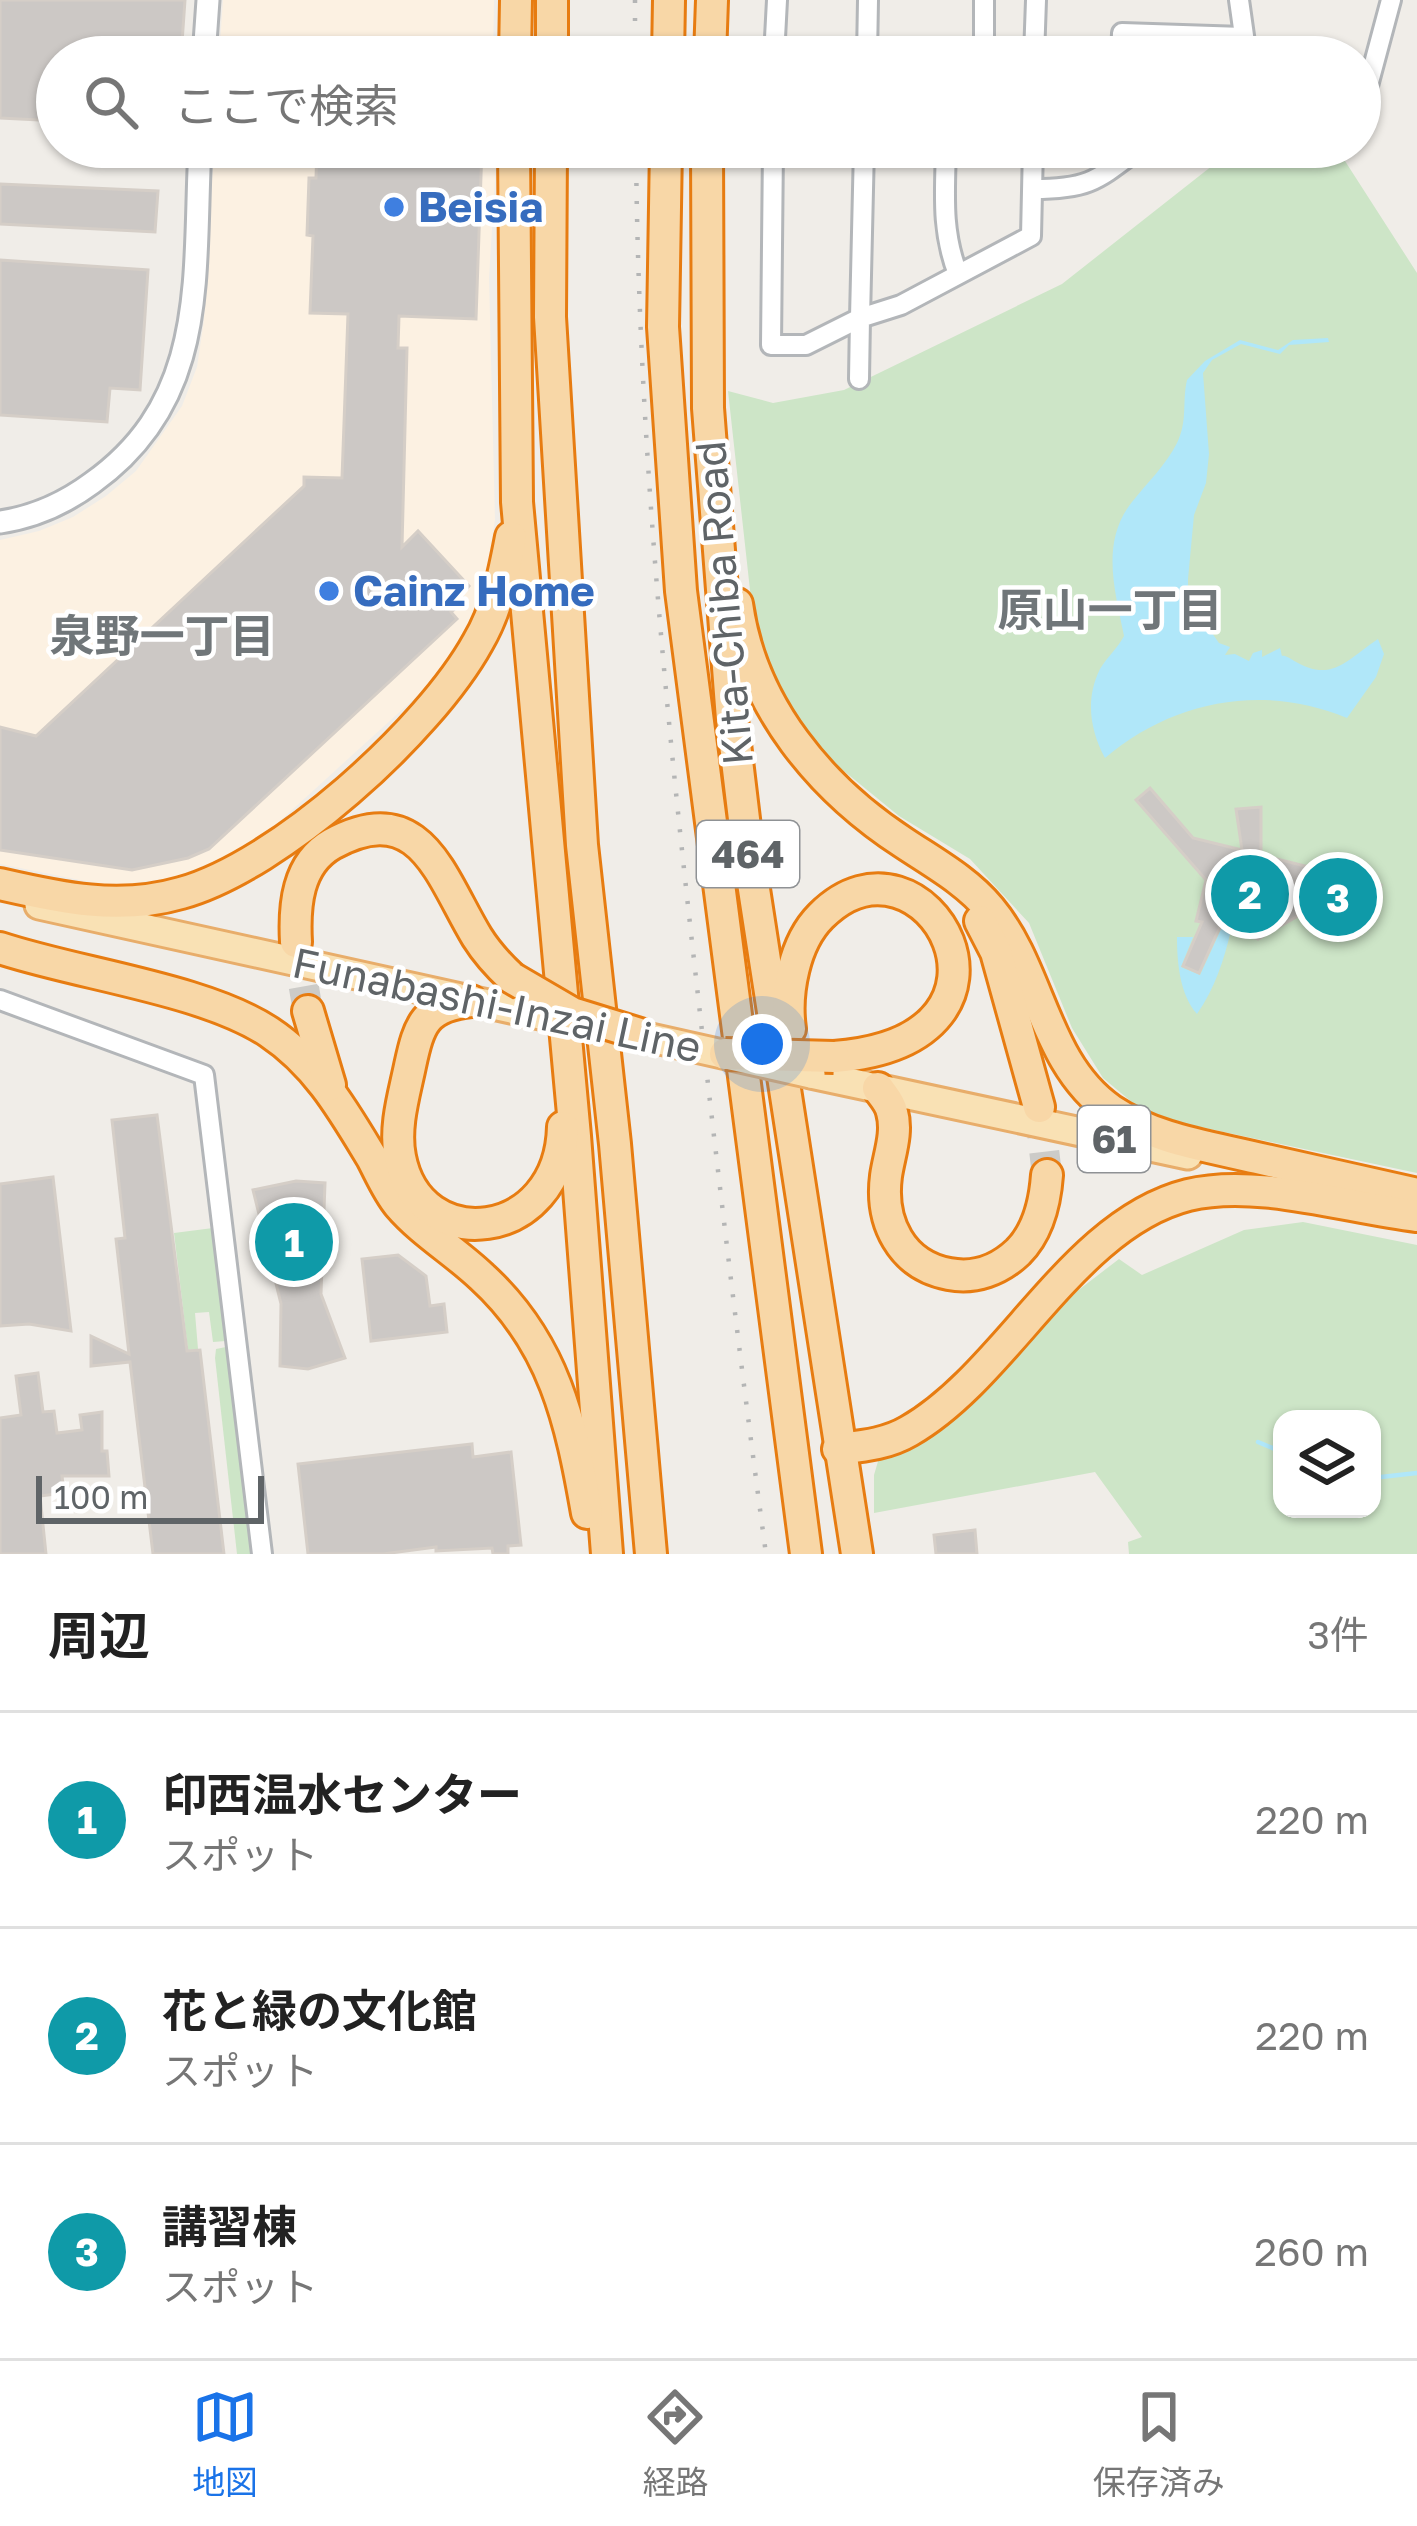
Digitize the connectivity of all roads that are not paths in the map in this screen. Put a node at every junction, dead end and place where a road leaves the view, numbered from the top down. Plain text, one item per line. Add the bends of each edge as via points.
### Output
1 (208, 0) edge
2 (516, 0) edge
3 (552, 0) edge
4 (669, 0) edge
5 (712, 0) edge
6 (777, 0) edge
7 (868, 0) edge
8 (984, 0) edge
9 (1036, 0) edge
10 (1239, 0) edge
11 (1391, 0) edge
12 (206, 36) edge
13 (515, 36) edge
14 (552, 36) edge
15 (668, 36) edge
16 (711, 36) edge
17 (775, 36) edge
18 (867, 36) edge
19 (984, 36) edge
20 (1035, 36) edge
21 (1244, 36) edge
22 (1381, 37) edge
23 (199, 168) edge
24 (514, 168) edge
25 (551, 168) edge
26 (666, 168) edge
27 (706, 168) edge
28 (773, 168) edge
29 (864, 168) edge
30 (945, 168) edge
31 (1033, 168) edge
32 (1112, 168) edge
33 (1033, 189) junction
34 (958, 274) junction
35 (860, 318) junction
36 (706, 336) junction
37 (859, 379) dead end
38 (517, 502) junction
39 (0, 522) edge
40 (548, 844) junction
41 (904, 844) junction
42 (0, 884) edge
43 (0, 895) edge
44 (296, 942) tunnel mouth
45 (0, 948) edge
46 (0, 1000) edge
47 (471, 1001) junction
48 (308, 1011) tunnel mouth
49 (644, 1035) junction
50 (725, 1054) joint
51 (823, 1065) junction
52 (878, 1088) junction
53 (332, 1090) junction
54 (1040, 1107) tunnel mouth
55 (1047, 1175) tunnel mouth
56 (1417, 1194) edge
57 (1417, 1204) edge
58 (1417, 1216) edge
59 (822, 1324) junction
60 (838, 1449) junction
61 (262, 1554) edge
62 (594, 1554) edge
63 (608, 1554) edge
64 (651, 1554) edge
65 (806, 1554) edge
66 (856, 1554) edge

1 - 12 street
2 - 13 highway
3 - 14 highway
4 - 15 highway
5 - 16 highway
6 - 17 street
7 - 18 street
8 - 19 street
9 - 20 street
10 - 21 street
11 - 22 street
23 - 39 street via 191,318 175,385 135,447 107,472 42,512
24 - 38 highway
25 - 64 highway via 550,317 580,822
26 - 65 highway, Kita-Chiba Road / 464 via 662,327 682,590
27 - 36 highway, Kita-Chiba Road / 464
28 - 35 street via 771,345 806,345
29 - 35 street
30 - 34 street via 946,244
31 - 33 street
32 - 33 street via 1073,189
33 - 34 street via 1031,236
34 - 35 street
35 - 37 street
36 - 41 highway via 738,612 754,668 814,767
36 - 59 highway, Kita-Chiba Road / 464 via 719,578 747,844
38 - 40 highway
38 - 42 highway via 496,605 478,644 405,734 302,829 179,894 117,904
40 - 47 highway via 563,1142 554,1177 534,1203 485,1223 440,1215 426,1204 406,1181 399,1154 417,1033 432,1012
40 - 63 highway
41 - 54 highway via 961,896 996,952
41 - 56 highway via 989,907 1023,958 1063,1057 1110,1109 1196,1144
43 - 47 main road, Funabashi-Inzai Line
44 - 49 highway, bridge via 297,896 323,849 350,834 400,833 442,869 474,932 512,979 572,1013
45 - 53 highway via 230,1012 268,1031
46 - 61 street via 205,1075
47 - 49 main road, Funabashi-Inzai Line, bridge
48 - 53 highway
49 - 50 main road, Funabashi-Inzai Line, bridge
50 - 51 highway, bridge
51 - 52 main road, 61
51 - 59 highway via 905,1043 946,1003 955,959 948,937 933,913 907,895 878,889 834,903 812,925 793,976 788,1014 825,1294
52 - 55 highway via 895,1128 886,1180 891,1229 915,1260 974,1275 1010,1260 1035,1226
52 - 57 main road, 61
53 - 62 highway via 399,1205 485,1279 547,1360 564,1404
58 - 60 highway via 1253,1192 1161,1203 1094,1251 930,1417 882,1443
59 - 60 highway, Kita-Chiba Road / 464
60 - 66 highway, Kita-Chiba Road / 464

